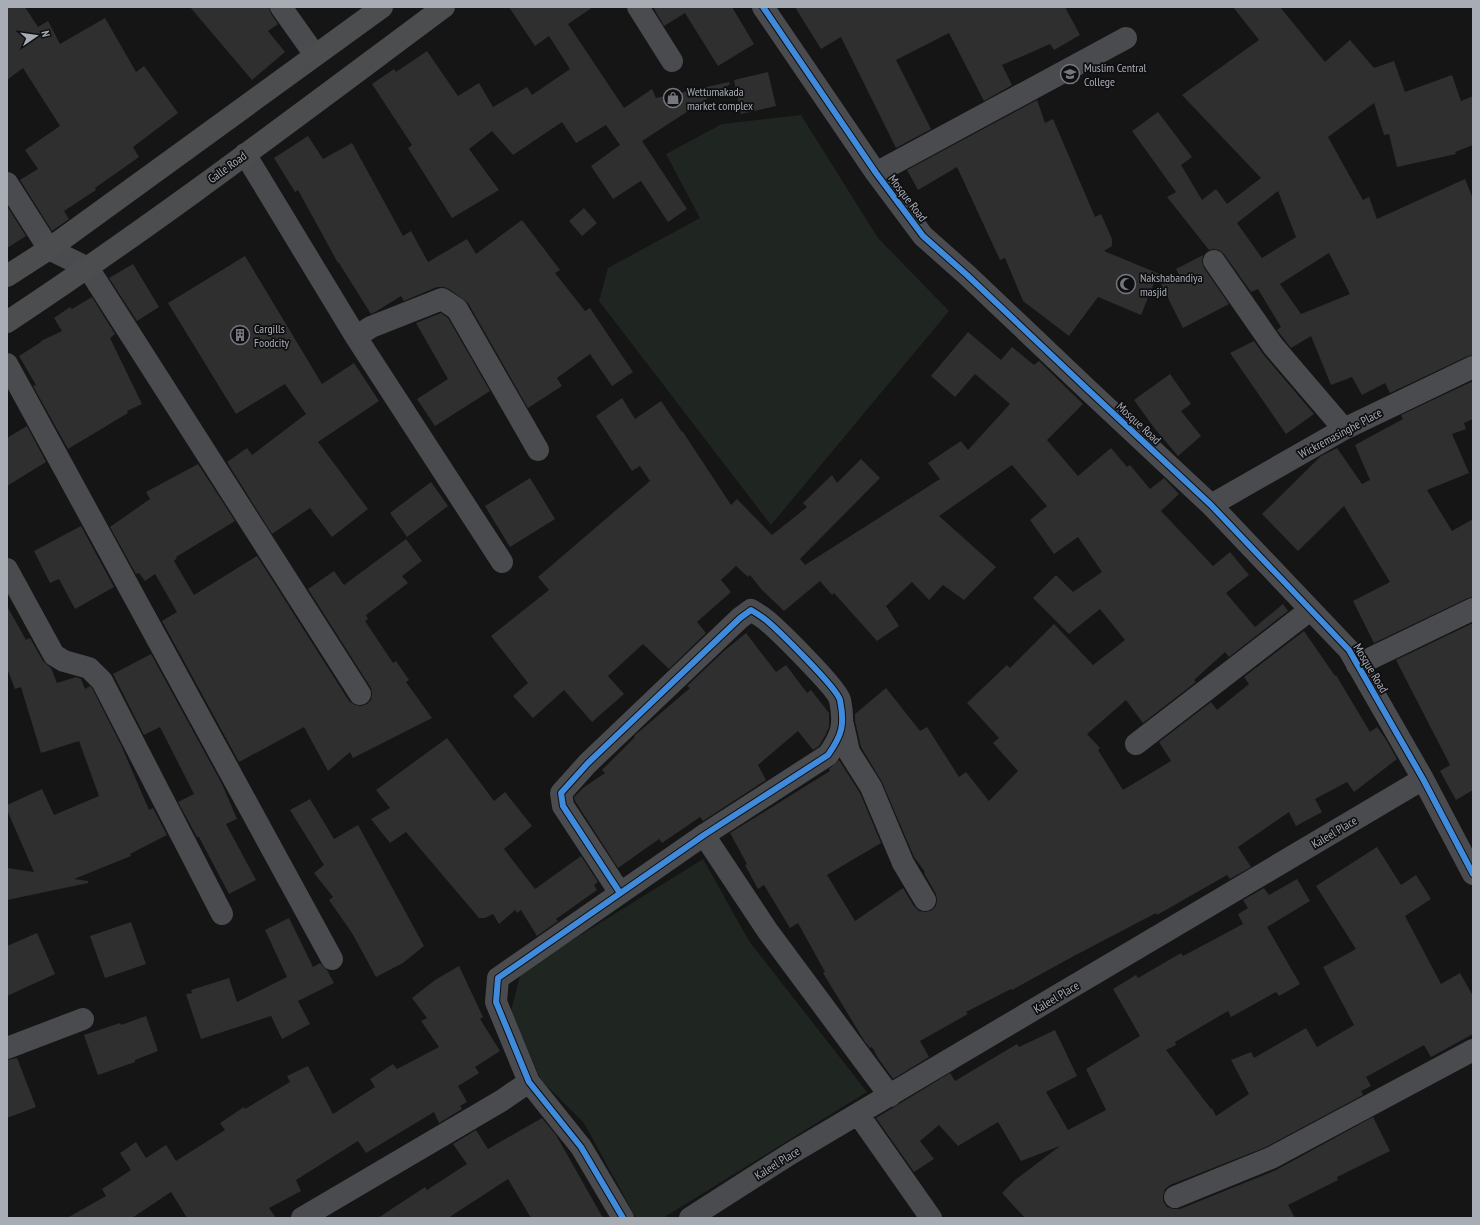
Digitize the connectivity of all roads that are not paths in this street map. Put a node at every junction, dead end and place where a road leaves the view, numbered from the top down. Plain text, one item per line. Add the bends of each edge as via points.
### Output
1 (281, 7) edge
2 (382, 7) edge
3 (444, 7) edge
4 (638, 7) edge
5 (763, 7) edge
6 (1126, 38) dead end
7 (315, 55) junction
8 (672, 61) dead end
9 (245, 154) junction
10 (876, 173) junction
11 (7, 184) edge
12 (49, 249) junction
13 (1214, 262) dead end
14 (88, 268) junction
15 (7, 276) edge
16 (7, 322) edge
17 (356, 337) junction
18 (7, 364) edge
19 (1473, 367) edge
20 (1344, 429) junction
21 (538, 450) dead end
22 (1211, 505) junction
23 (502, 562) dead end
24 (7, 569) edge
25 (1473, 609) edge
26 (1310, 610) junction
27 (1357, 665) junction
28 (360, 694) dead end
29 (843, 725) junction
30 (1136, 744) dead end
31 (1423, 779) junction
32 (704, 835) junction
33 (1473, 874) edge
34 (620, 893) junction
35 (925, 900) dead end
36 (222, 914) dead end
37 (332, 959) dead end
38 (83, 1019) dead end
39 (7, 1048) edge
40 (1473, 1050) edge
41 (529, 1082) junction
42 (890, 1096) junction
43 (858, 1114) junction
44 (1175, 1197) dead end
45 (302, 1218) edge
46 (623, 1218) edge
47 (690, 1218) edge
48 (931, 1218) edge

1 - 7 street
2 - 7 highway
3 - 9 highway, Galle Road
4 - 8 street
5 - 10 street, Mosque Road
6 - 10 street
7 - 12 highway
9 - 14 highway, Galle Road
9 - 17 street
10 - 22 street, Mosque Road via 923,236
11 - 12 street
12 - 14 street
12 - 15 highway
13 - 20 street via 1273,346
14 - 16 highway, Galle Road
14 - 28 street
17 - 21 street via 371,327 442,300 457,308
17 - 23 street
18 - 37 street
19 - 20 street, Wickremasinghe Place
20 - 22 street, Wickremasinghe Place
22 - 26 street, Mosque Road
24 - 36 street via 54,655 64,662 89,668 102,681
25 - 27 street
26 - 27 street, Mosque Road via 1348,650
26 - 30 street
27 - 31 street, Mosque Road
29 - 32 street via 839,739 828,755
29 - 34 street via 840,699 830,684 766,620 751,610 740,618 588,763 561,793 562,806
29 - 35 street via 849,752 871,787 903,863
31 - 33 street, Mosque Road
31 - 42 street, Kaleel Place
32 - 34 street
32 - 42 street via 766,930
34 - 41 street via 498,978 496,1002
38 - 39 street
40 - 44 street via 1270,1158
41 - 45 street
41 - 46 street via 581,1147
42 - 43 street, Kaleel Place
43 - 47 street, Kaleel Place
43 - 48 street

